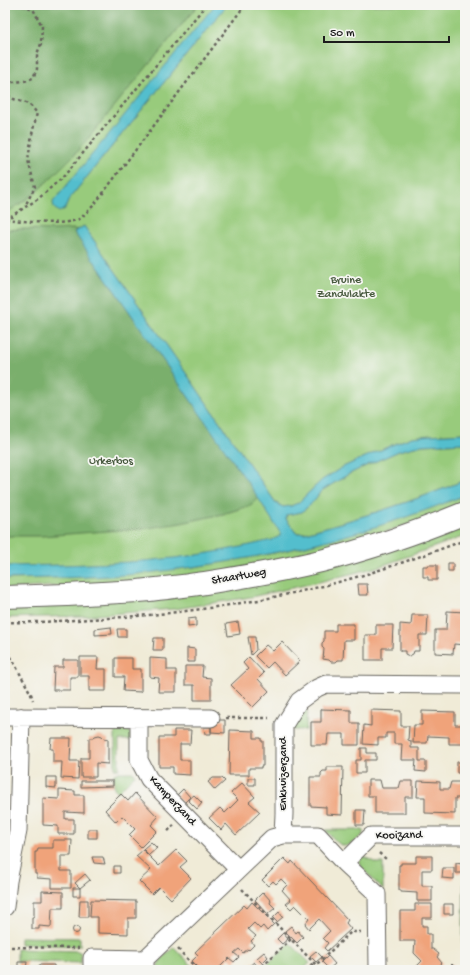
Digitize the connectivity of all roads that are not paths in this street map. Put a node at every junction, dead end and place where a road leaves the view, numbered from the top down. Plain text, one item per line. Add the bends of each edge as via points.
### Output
1 (465, 513) edge
2 (5, 597) edge
3 (465, 685) edge
4 (20, 717) edge
5 (139, 718) junction
6 (211, 718) road end
7 (283, 834) junction
8 (465, 836) edge
9 (344, 863) junction
10 (234, 873) junction
11 (5, 907) edge
12 (92, 964) edge
13 (145, 964) edge
14 (380, 970) edge

1 - 2 main road, Staartweg via 377,545 258,574 140,591
3 - 7 street, Enkhuizerzand via 326,684 299,701 284,725
4 - 5 street
4 - 11 street via 18,831
5 - 6 street
5 - 10 street, Kamperzand via 139,760 150,779
7 - 9 street via 318,835
7 - 10 street via 272,838
8 - 9 street, Kooizand via 371,836
9 - 14 street via 377,894
10 - 13 street via 166,938
12 - 13 street

